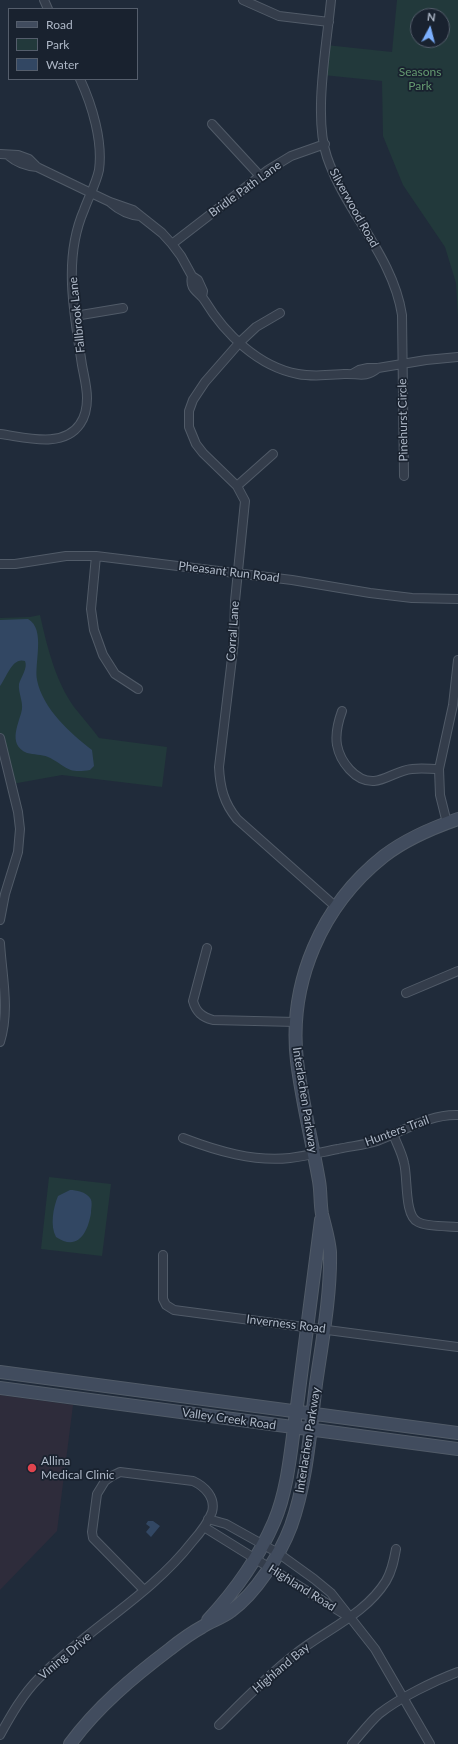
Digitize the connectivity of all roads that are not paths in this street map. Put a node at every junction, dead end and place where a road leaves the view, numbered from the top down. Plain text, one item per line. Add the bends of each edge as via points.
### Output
1 (243, 0) edge
2 (331, 0) edge
3 (329, 22) junction
4 (80, 80) edge
5 (212, 124) dead end
6 (325, 144) junction
7 (0, 154) edge
8 (260, 176) junction
9 (91, 193) junction
10 (172, 244) junction
11 (123, 308) dead end
12 (280, 313) dead end
13 (75, 316) junction
14 (240, 342) junction
15 (458, 357) edge
16 (402, 364) junction
17 (0, 434) edge
18 (273, 454) dead end
19 (404, 476) dead end
20 (237, 486) junction
21 (96, 556) junction
22 (0, 564) edge
23 (238, 573) junction
24 (458, 599) edge
25 (458, 660) edge
26 (138, 689) dead end
27 (342, 712) dead end
28 (0, 738) edge
29 (440, 769) junction
30 (453, 821) edge
31 (336, 907) junction
32 (0, 920) edge
33 (0, 943) edge
34 (208, 948) dead end
35 (458, 971) edge
36 (406, 993) dead end
37 (296, 1022) junction
38 (0, 1042) edge
39 (458, 1115) edge
40 (393, 1134) junction
41 (183, 1138) dead end
42 (314, 1154) junction
43 (322, 1213) junction
44 (458, 1228) edge
45 (163, 1255) dead end
46 (307, 1327) junction
47 (324, 1329) junction
48 (458, 1347) edge
49 (0, 1372) edge
50 (0, 1388) edge
51 (296, 1412) junction
52 (312, 1414) junction
53 (294, 1427) junction
54 (310, 1430) junction
55 (458, 1433) edge
56 (458, 1449) edge
57 (206, 1523) junction
58 (262, 1545) junction
59 (396, 1549) dead end
60 (278, 1553) junction
61 (255, 1559) junction
62 (269, 1567) junction
63 (144, 1590) junction
64 (349, 1618) junction
65 (200, 1628) junction
66 (458, 1672) edge
67 (404, 1699) junction
68 (219, 1725) dead end
69 (0, 1735) edge
70 (70, 1744) edge
71 (352, 1744) edge
72 (430, 1744) edge

1 - 3 street via 279,16
2 - 3 street, Silverwood Road
3 - 6 street, Silverwood Road via 321,100 321,124
4 - 9 street, Fallbrook Lane via 93,111 99,151 99,169
5 - 8 street
6 - 8 street, Bridle Path Lane via 292,156
6 - 16 street, Silverwood Road via 326,156 342,190 387,267 399,296 402,315
7 - 9 street via 28,166 37,167
8 - 10 street, Bridle Path Lane
9 - 10 street via 110,202 119,210 140,216 157,228
9 - 13 street, Fallbrook Lane via 77,231 73,251 72,285
10 - 14 street via 192,276 191,283 197,294
11 - 13 street
12 - 14 street, Corral Lane via 256,327
13 - 17 street, Fallbrook Lane via 87,398 79,425 63,437 53,439
14 - 16 street via 256,356 285,371 312,376 352,374 368,368
14 - 20 street, Corral Lane via 205,382 189,411 189,427 196,444
15 - 16 street
16 - 19 street, Pinehurst Circle
18 - 20 street
20 - 23 street, Corral Lane via 246,508
21 - 22 street, Pheasant Run Road via 66,556
21 - 23 street, Pheasant Run Road
21 - 26 street via 92,609 94,630 103,655 114,674
23 - 24 street, Pheasant Run Road via 394,596
23 - 31 street, Corral Lane via 234,641 219,767 223,797 237,819
25 - 29 street
27 - 29 street via 338,722 337,744 340,757 364,780 383,779 411,769
28 - 32 street via 20,829 18,852
29 - 30 street via 440,795
30 - 31 street, Interlachen Parkway via 416,837 385,856 351,888
31 - 37 street, Interlachen Parkway via 321,930 307,961
33 - 38 street via 5,994
34 - 37 street via 192,1001 199,1013 213,1020
35 - 36 street
37 - 42 street, Interlachen Parkway via 297,1060
39 - 40 street, Hunters Trail via 428,1119
40 - 42 street, Hunters Trail via 363,1144
40 - 44 street via 405,1164 409,1208 414,1219 424,1224
41 - 42 street, Hunters Trail via 220,1151 266,1158
42 - 43 street, Interlachen Parkway
43 - 46 street, Interlachen Parkway
43 - 47 street, Interlachen Parkway via 330,1253
45 - 46 street, Inverness Road via 163,1299 166,1305 174,1310
46 - 47 street, Inverness Road
46 - 51 street, Interlachen Parkway
47 - 48 street, Inverness Road
47 - 52 street, Interlachen Parkway
49 - 51 street, Valley Creek Road
50 - 53 street, Valley Creek Road
51 - 52 street, Valley Creek Road
51 - 53 street, Interlachen Parkway
52 - 54 street, Interlachen Parkway
52 - 55 street, Valley Creek Road
53 - 54 street, Valley Creek Road
53 - 58 street, Interlachen Parkway via 287,1477 274,1522
54 - 56 street, Valley Creek Road
54 - 60 street, Interlachen Parkway via 298,1501 290,1528
57 - 58 street via 226,1524
57 - 61 street
57 - 63 street, Vining Drive via 172,1566
57 - 63 street via 212,1510 212,1503 206,1489 192,1481 120,1472 104,1481 97,1494 93,1538
58 - 60 street, Highland Road
58 - 61 street, Interlachen Parkway
59 - 64 street, Highland Bay via 393,1566 379,1592
60 - 62 street, Interlachen Parkway
60 - 64 street, Highland Road via 331,1593
61 - 62 street, Highland Road
61 - 65 street, Interlachen Parkway via 236,1588
62 - 64 street, Highland Road
62 - 65 street, Interlachen Parkway via 243,1602 229,1613
63 - 69 street, Vining Drive via 39,1678 13,1712
64 - 67 street, Highland Road via 375,1649
64 - 68 street, Highland Bay via 288,1660
65 - 70 street, Interlachen Parkway via 113,1696 87,1722
66 - 67 street
67 - 71 street via 380,1714
67 - 72 street, Highland Road

